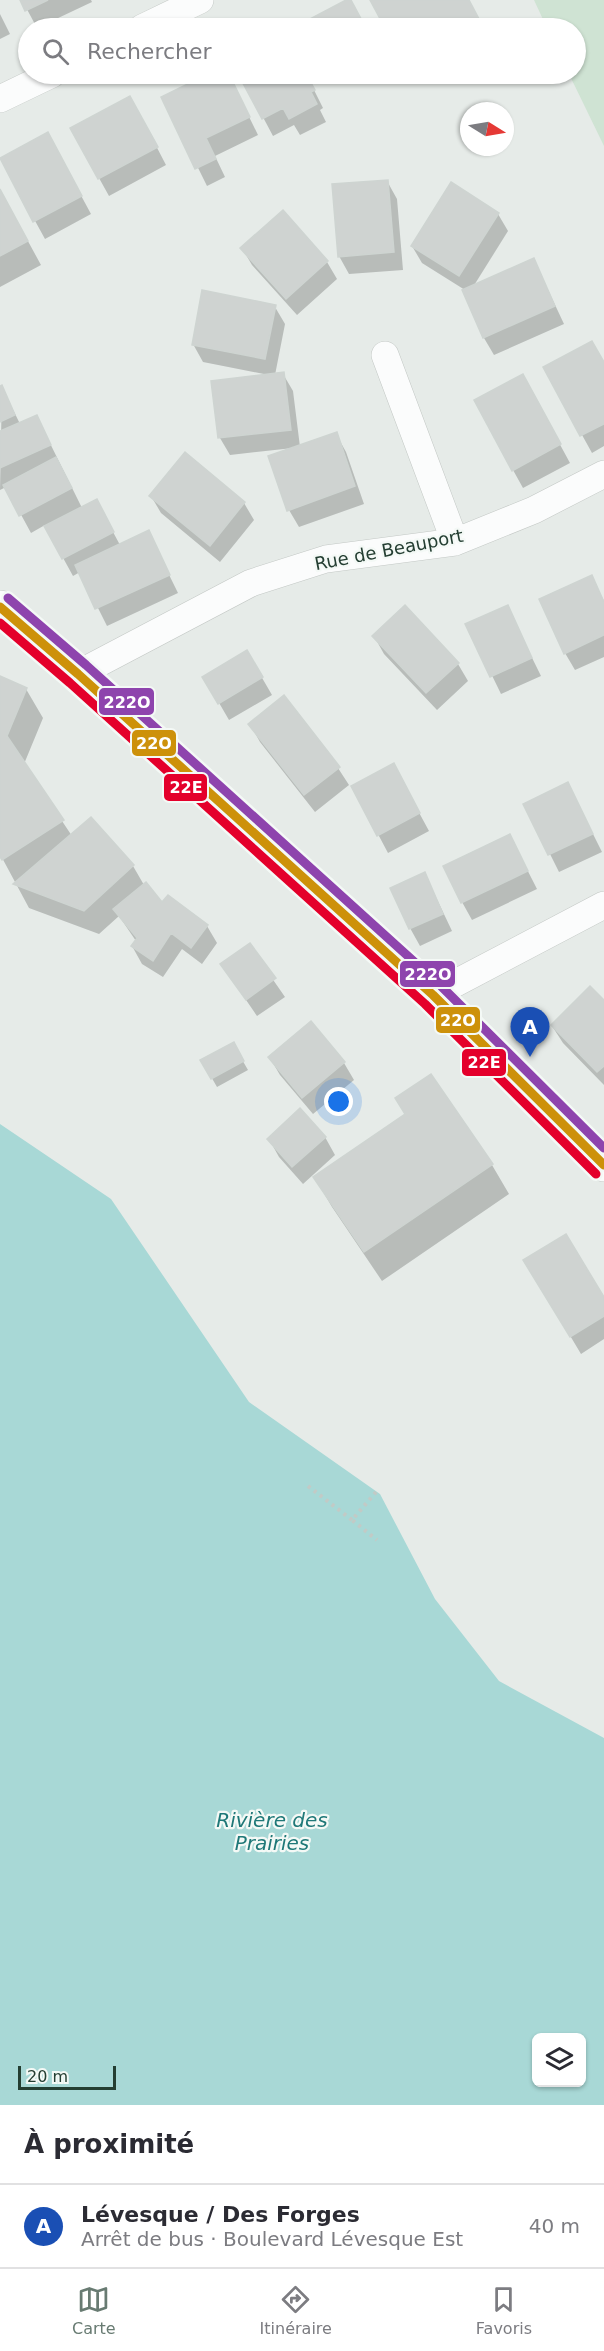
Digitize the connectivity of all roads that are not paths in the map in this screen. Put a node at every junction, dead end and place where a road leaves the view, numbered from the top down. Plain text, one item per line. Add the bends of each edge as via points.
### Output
1 (200, 0) edge
2 (163, 18) edge
3 (31, 84) edge
4 (0, 99) edge
5 (385, 355) dead end
6 (604, 474) edge
7 (455, 542) junction
8 (0, 607) edge
9 (78, 674) junction
10 (604, 905) edge
11 (433, 995) junction
12 (604, 1165) edge

1 - 2 street
3 - 4 street
5 - 7 street
6 - 7 street, Rue de Beauport via 534,510
7 - 9 street, Rue de Beauport via 326,559 251,583
8 - 9 street
9 - 11 street
10 - 11 street
11 - 12 street

